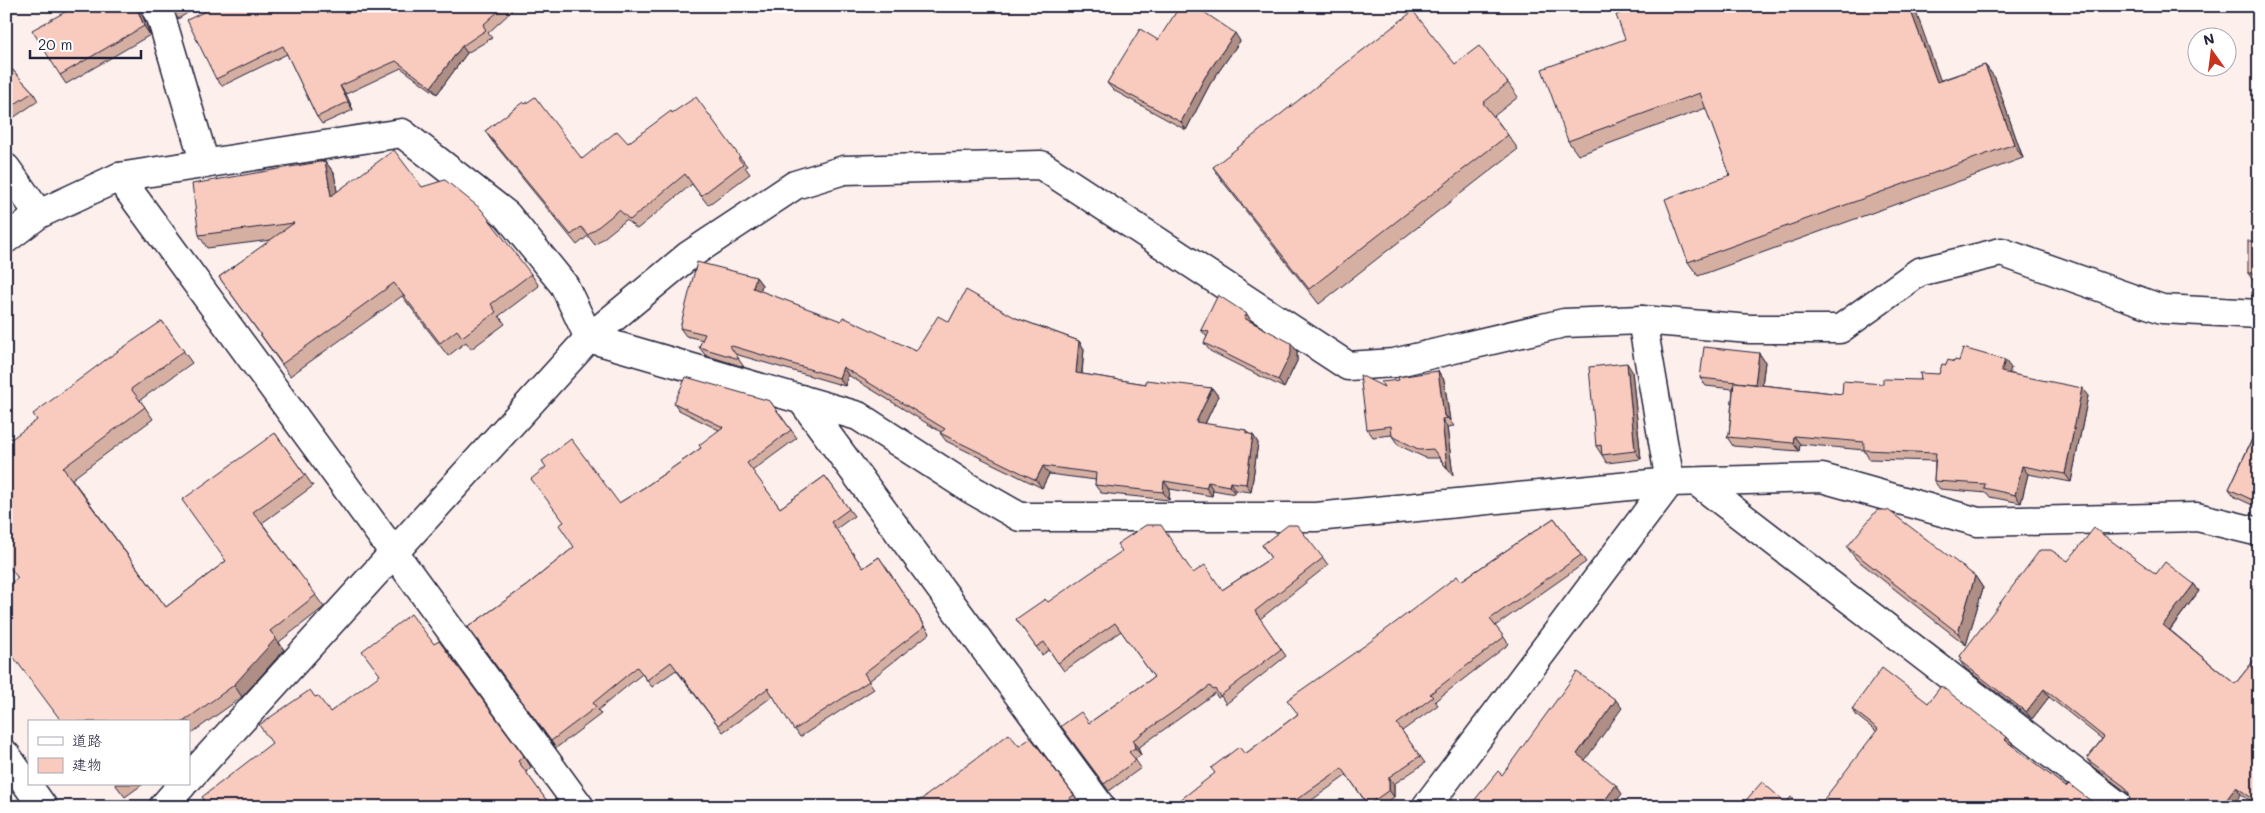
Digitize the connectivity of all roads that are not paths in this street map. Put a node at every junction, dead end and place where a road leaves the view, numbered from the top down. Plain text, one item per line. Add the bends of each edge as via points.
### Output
1 (154, 6) edge
2 (205, 164) junction
3 (6, 168) edge
4 (118, 177) junction
5 (39, 214) junction
6 (6, 240) edge
7 (2259, 314) edge
8 (1642, 320) junction
9 (590, 338) junction
10 (800, 399) junction
11 (1684, 482) junction
12 (2259, 532) edge
13 (393, 553) junction
14 (6, 756) edge
15 (190, 777) edge
16 (181, 786) edge
17 (43, 807) edge
18 (163, 807) edge
19 (580, 807) edge
20 (1101, 807) edge
21 (1426, 807) edge
22 (2120, 807) edge

1 - 2 street via 161,17
2 - 4 street
2 - 9 street via 402,134 506,215 564,286
3 - 5 street
4 - 5 street
4 - 13 street
5 - 6 street
7 - 8 street via 2162,309 2001,252 1918,272 1840,330 1750,329
8 - 9 street via 1564,323 1394,363 1348,366 1041,165 844,170 795,185 688,256
8 - 11 street
9 - 10 street
9 - 13 street
10 - 11 street via 858,416 1020,517 1316,517
10 - 20 street
11 - 12 street via 1822,478 1978,522 2197,517
11 - 21 street
11 - 22 street
13 - 15 street
13 - 19 street
14 - 17 street
16 - 18 street

